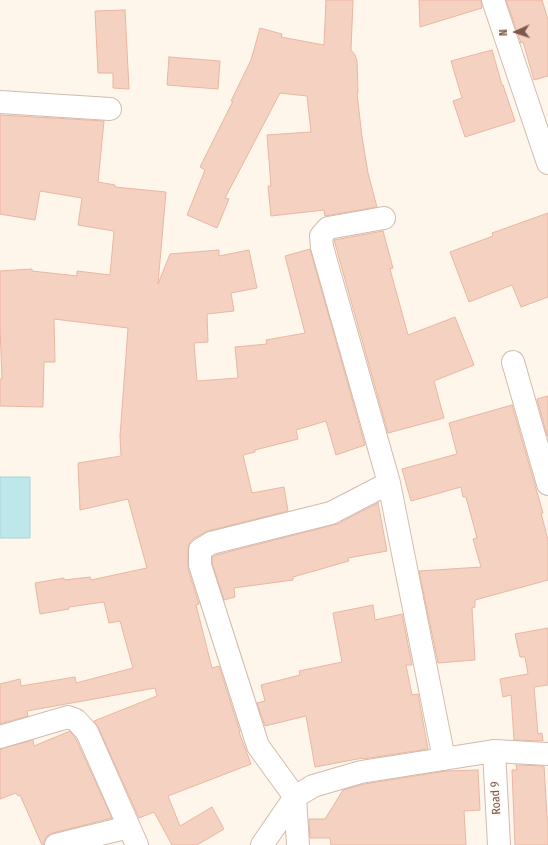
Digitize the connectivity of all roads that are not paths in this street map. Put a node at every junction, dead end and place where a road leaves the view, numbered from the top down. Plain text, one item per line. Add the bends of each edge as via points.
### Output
1 (493, 0) edge
2 (0, 102) edge
3 (110, 109) dead end
4 (548, 163) edge
5 (384, 218) dead end
6 (513, 362) dead end
7 (389, 483) junction
8 (548, 484) edge
9 (0, 737) edge
10 (494, 751) junction
11 (548, 754) edge
12 (444, 759) junction
13 (295, 797) junction
14 (133, 836) edge
15 (56, 845) edge
16 (262, 845) edge
17 (298, 845) edge
18 (499, 845) edge

1 - 4 street
2 - 3 street
5 - 7 street via 328,228 321,236
6 - 8 street
7 - 12 street
7 - 13 street via 331,513 211,542 200,550 200,565 258,746
9 - 14 street via 68,717 76,720 87,732
10 - 11 street
10 - 12 street
10 - 18 street, Road 9
12 - 13 street via 361,772 313,786
13 - 16 street
13 - 17 street
14 - 15 street

